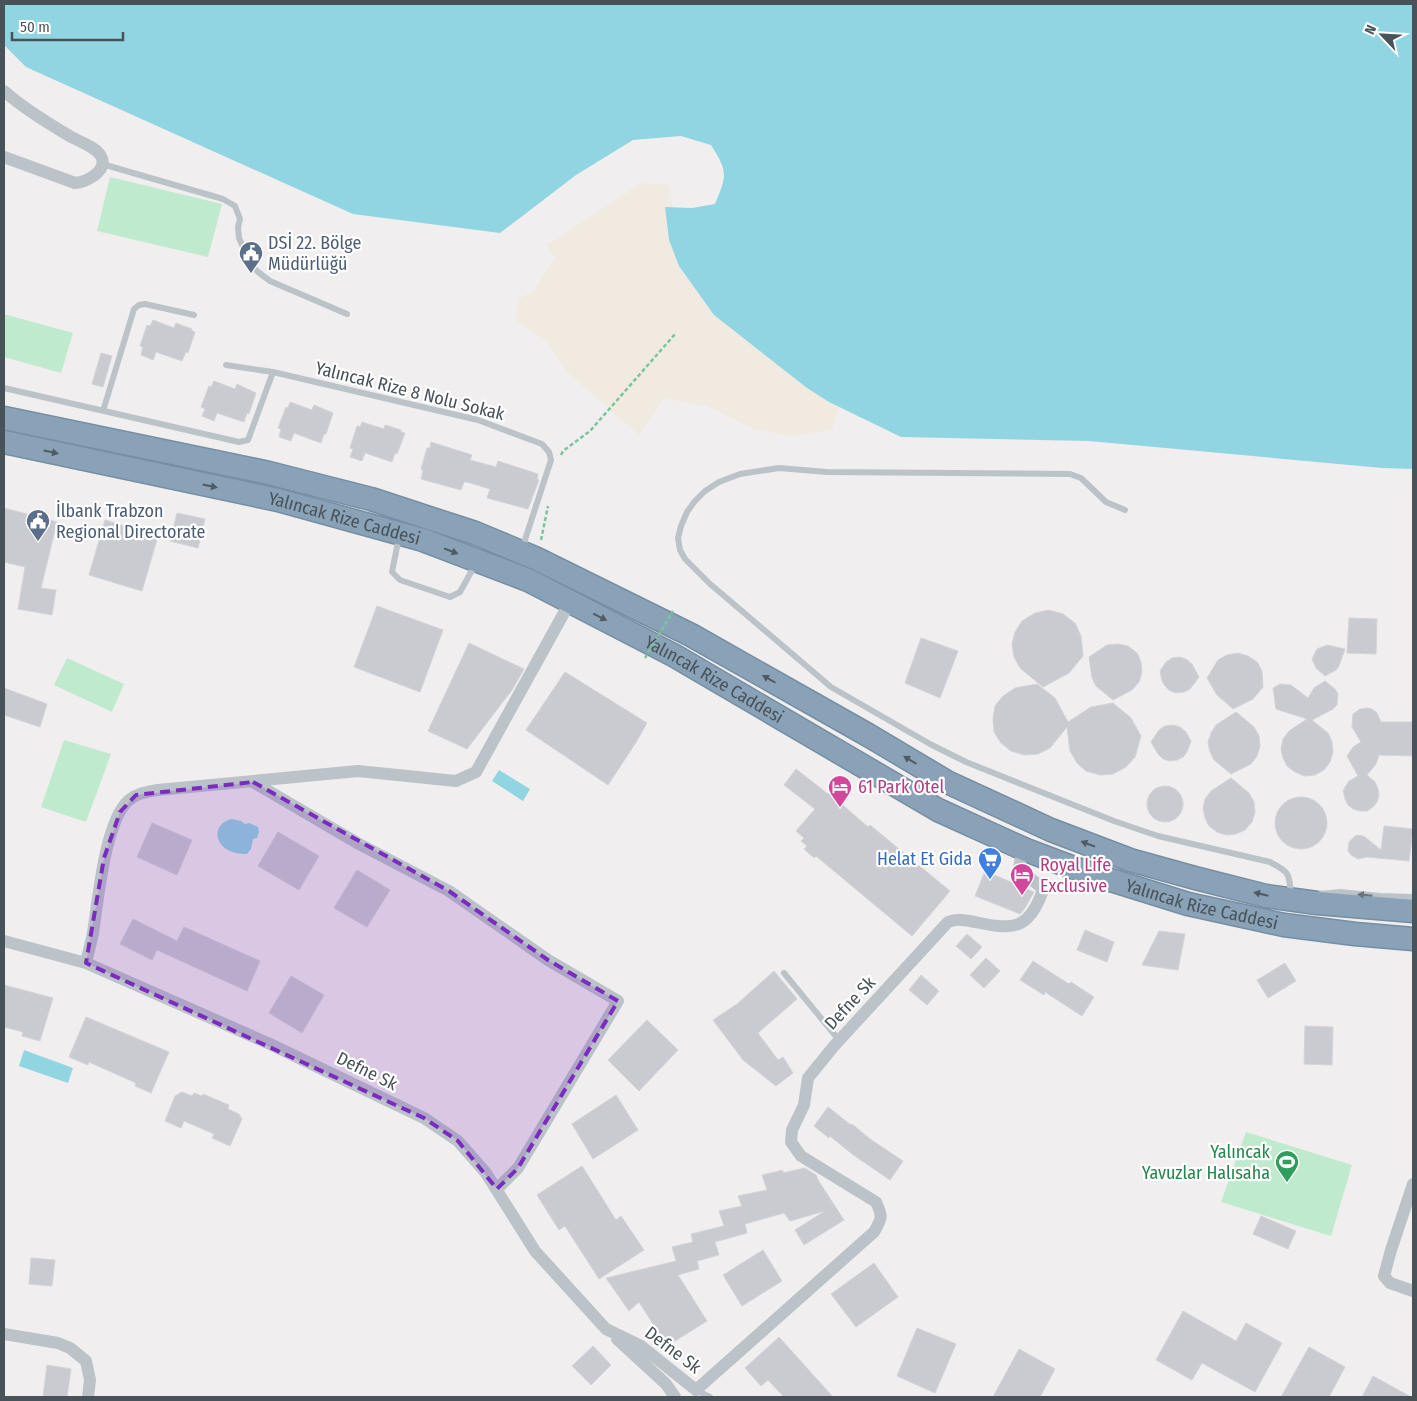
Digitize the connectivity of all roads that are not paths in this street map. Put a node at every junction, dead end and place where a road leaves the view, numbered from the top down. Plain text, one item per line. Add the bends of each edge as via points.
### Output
1 (4, 91) edge
2 (4, 157) edge
3 (102, 164) junction
4 (347, 314) dead end
5 (194, 315) dead end
6 (226, 365) dead end
7 (273, 372) junction
8 (4, 388) edge
9 (103, 411) junction
10 (4, 418) edge
11 (4, 442) edge
12 (1124, 510) dead end
13 (399, 533) junction
14 (521, 552) junction
15 (477, 561) junction
16 (570, 602) junction
17 (253, 782) junction
18 (1023, 849) junction
19 (1413, 897) edge
20 (1292, 899) junction
21 (1413, 911) edge
22 (1413, 940) edge
23 (4, 941) edge
24 (86, 963) junction
25 (784, 973) dead end
26 (839, 1040) junction
27 (1413, 1184) edge
28 (496, 1189) junction
29 (1413, 1291) edge
30 (606, 1329) junction
31 (4, 1334) edge
32 (696, 1390) junction
33 (88, 1397) edge
34 (675, 1397) edge
35 (710, 1397) edge

1 - 3 street via 95,151
2 - 3 street via 75,184 86,182
3 - 4 lane via 222,199 235,206 240,219 239,238 251,265 270,281
5 - 9 lane via 145,304 134,309
6 - 7 lane, Yalıncak Rize 8 Nolu Sokak
7 - 9 lane via 248,440 243,442
7 - 14 lane, Yalıncak Rize 8 Nolu Sokak via 478,420 542,444 551,460
8 - 9 lane
10 - 14 highway, Yalıncak Rize Caddesi via 269,473 370,499 475,533
11 -> 13 highway, Yalıncak Rize Caddesi via 278,500
12 - 20 lane via 1106,502 1081,478 1070,474 827,472 780,468 740,474 705,491 687,512 678,538 682,554 709,584 839,692 966,762 1114,821 1158,836 1270,862 1289,875
13 -> 15 highway, Yalıncak Rize Caddesi
13 - 15 lane via 392,572 400,580 450,597 460,592
20 -> 14 highway, Yalıncak Rize Caddesi via 1257,894 1130,860 1002,808 947,782 691,635
15 - 16 highway, Yalıncak Rize Caddesi via 528,580
16 - 17 street via 476,772 456,781 358,771
16 -> 18 highway, Yalıncak Rize Caddesi via 676,656 938,810
17 - 24 street via 158,790 136,795 127,802 120,812 104,858
17 - 28 street via 359,844 449,890 548,960 618,1001 518,1168
18 - 22 highway, Yalıncak Rize Caddesi via 1188,904 1284,925
18 - 26 street, Defne Sk via 1019,868 1043,890 1030,916 1016,926 999,927 957,918 948,922
19 -> 20 lane, Yalıncak Rize Caddesi via 1332,892
20 - 21 highway, Yalıncak Rize Caddesi
23 - 24 street, Defne Sk
24 - 28 street, Defne Sk via 270,1044 424,1118 458,1141
25 - 26 lane
26 - 32 street, Defne Sk via 808,1078 804,1105 792,1130 791,1142 801,1156 876,1202 882,1214 881,1220 874,1232
27 - 29 street via 1384,1276 1390,1282
28 - 30 street, Defne Sk via 535,1251
30 - 32 street, Defne Sk via 641,1346
30 - 34 street via 666,1384
31 - 33 street via 70,1348 86,1362 90,1380
32 - 35 lane

